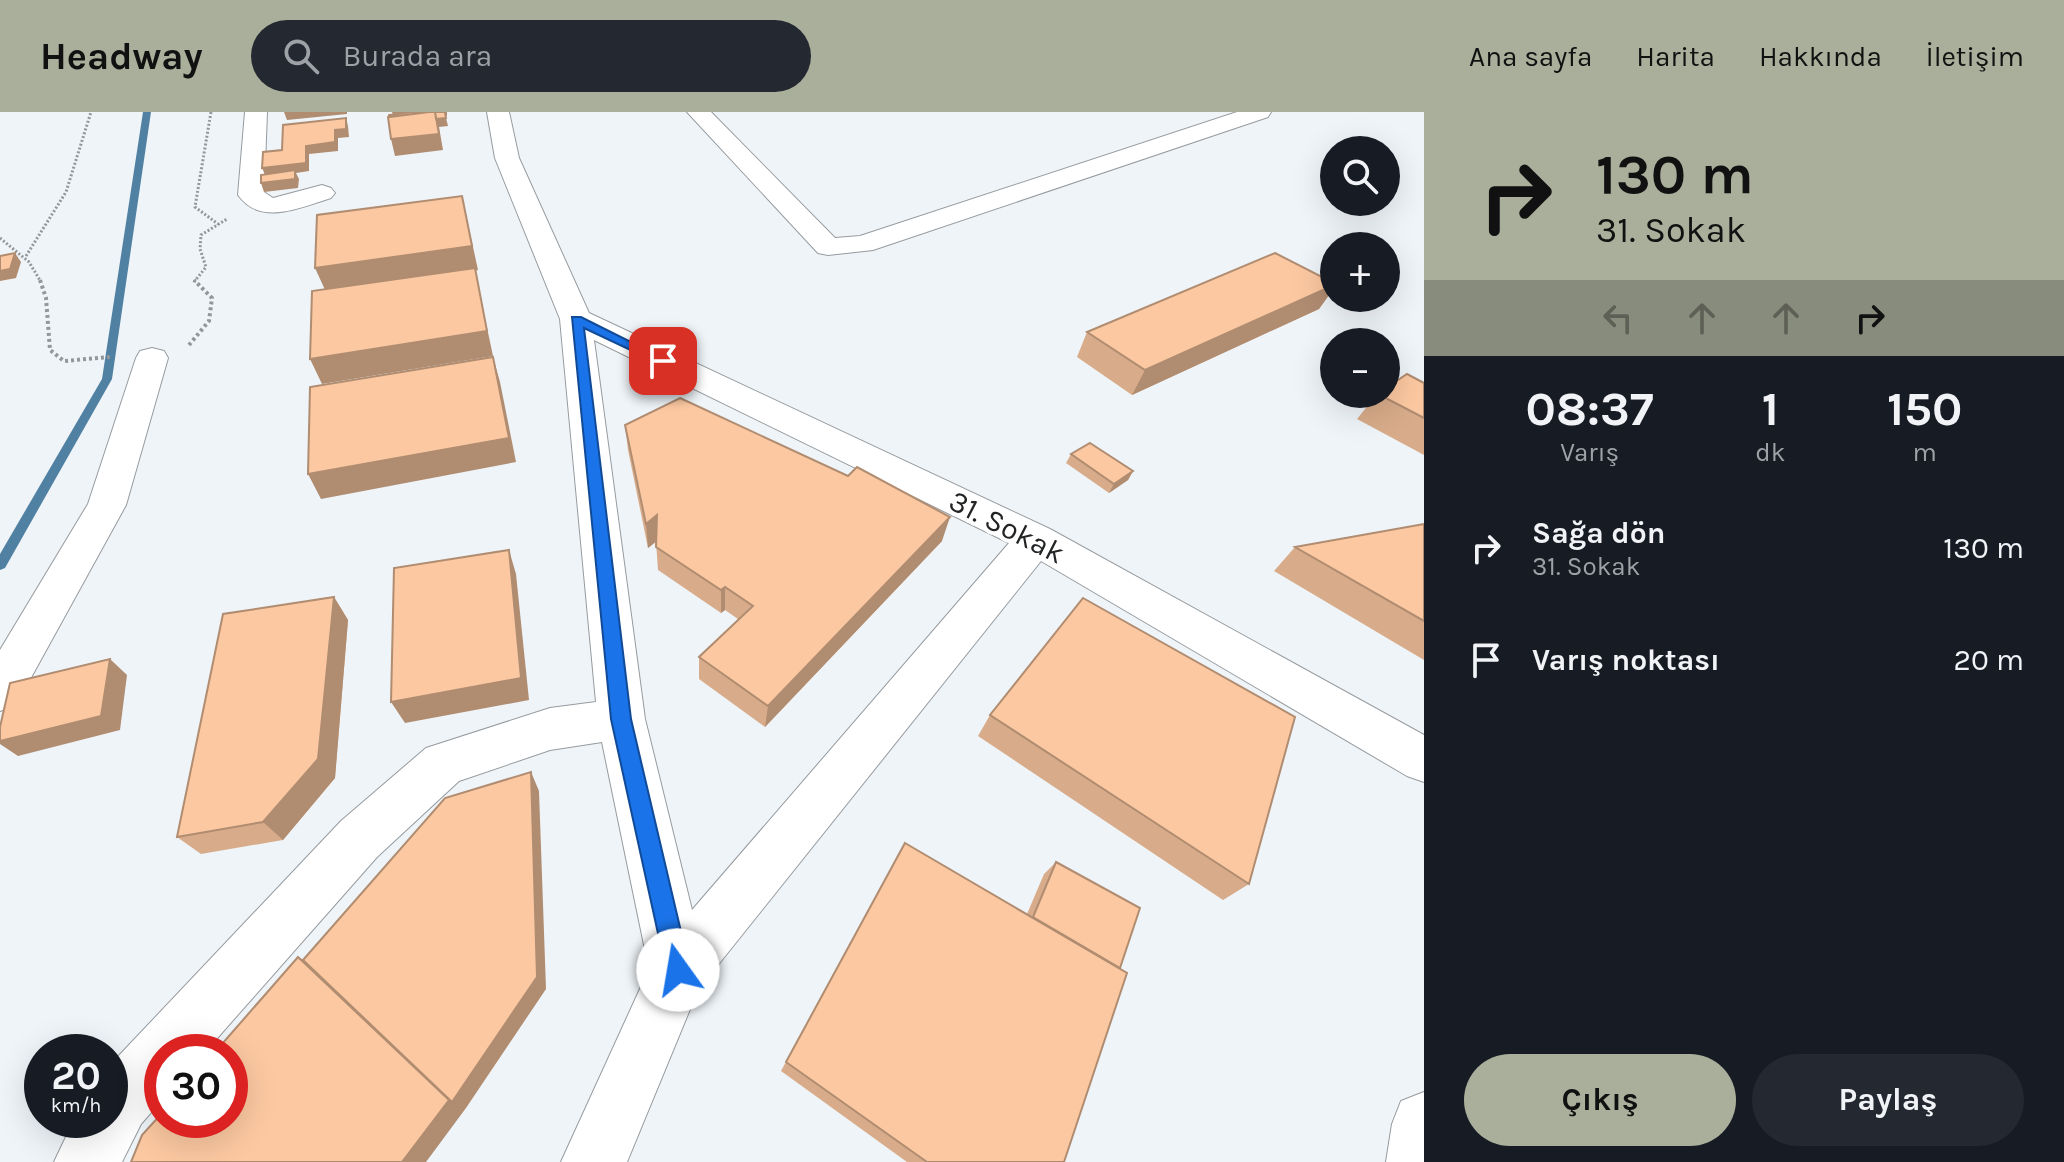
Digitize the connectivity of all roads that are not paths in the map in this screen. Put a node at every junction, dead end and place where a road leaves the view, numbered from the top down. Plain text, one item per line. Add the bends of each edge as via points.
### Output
1 (256, 112) edge
2 (498, 112) edge
3 (698, 112) edge
4 (715, 112) edge
5 (1241, 112) edge
6 (1260, 112) edge
7 (322, 193) dead end
8 (576, 319) junction
9 (152, 358) road end
10 (1036, 539) junction
11 (0, 691) edge
12 (621, 719) junction
13 (1424, 760) edge
14 (678, 970) junction
15 (180, 1034) edge
16 (144, 1074) edge
17 (128, 1092) edge
18 (1424, 1124) edge
19 (100, 1138) edge
20 (87, 1162) edge
21 (594, 1162) edge
22 (1419, 1162) edge

1 - 7 street via 251,195 273,206
2 - 8 street via 507,158
3 - 6 street via 828,247 863,244
4 - 5 street via 833,233 854,237
8 - 10 street, 31. Sokak
8 - 12 street
9 - 11 street via 107,505
10 - 13 street, 31. Sokak
10 - 14 street
12 - 14 street
12 - 15 street via 550,729 443,764 359,839
14 - 21 street
16 - 17 street
18 - 22 street
19 - 20 street

